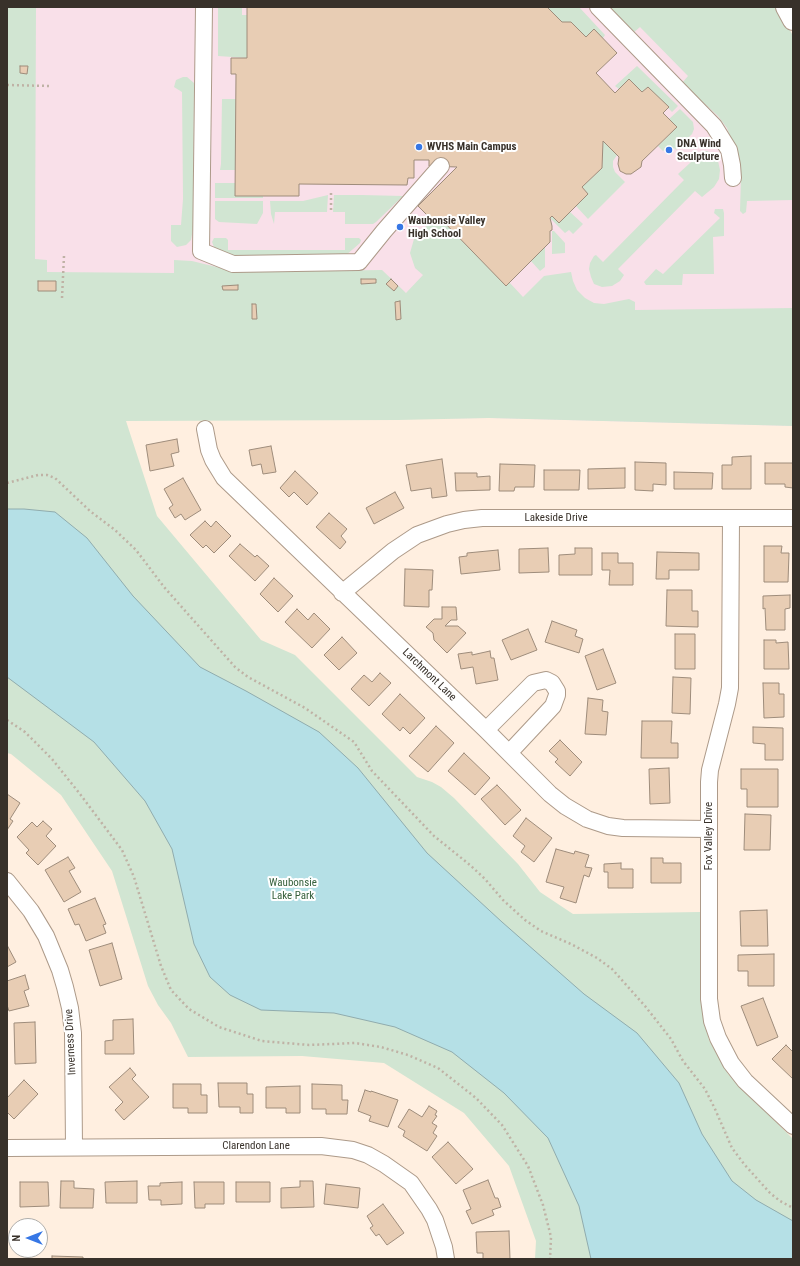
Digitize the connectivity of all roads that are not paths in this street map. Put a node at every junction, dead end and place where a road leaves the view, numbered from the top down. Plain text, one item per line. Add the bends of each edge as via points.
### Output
1 (204, 7) edge
2 (598, 7) edge
3 (786, 7) edge
4 (793, 20) edge
5 (441, 166) dead end
6 (733, 178) dead end
7 (205, 429) dead end
8 (731, 518) junction
9 (793, 518) edge
10 (342, 593) junction
11 (486, 730) junction
12 (509, 753) junction
13 (709, 829) junction
14 (7, 881) edge
15 (793, 1126) edge
16 (74, 1147) junction
17 (7, 1148) edge
18 (446, 1259) edge

1 - 5 street via 201,251 233,264 359,262
2 - 6 street via 714,126 729,150
3 - 4 main road
7 - 10 street, Larchmont Lane via 209,450 224,478
8 - 9 street, Lakeside Drive
8 - 10 street, Lakeside Drive via 464,520 417,535 393,551
8 - 13 street, Fox Valley Drive via 730,688 710,770
10 - 11 street, Larchmont Lane
11 - 12 street, Larchmont Lane
11 - 12 street via 533,683 546,680 552,683 557,690 557,699 553,706
12 - 13 street, Larchmont Lane via 550,794 565,806 596,823 623,828
13 - 15 street, Fox Valley Drive via 709,999 712,1021 731,1063 745,1081
14 - 16 street, Inverness Drive via 31,911 46,936 65,987 73,1033
16 - 17 street, Clarendon Lane
16 - 18 street, Clarendon Lane via 333,1146 353,1150 384,1164 411,1183 435,1220

